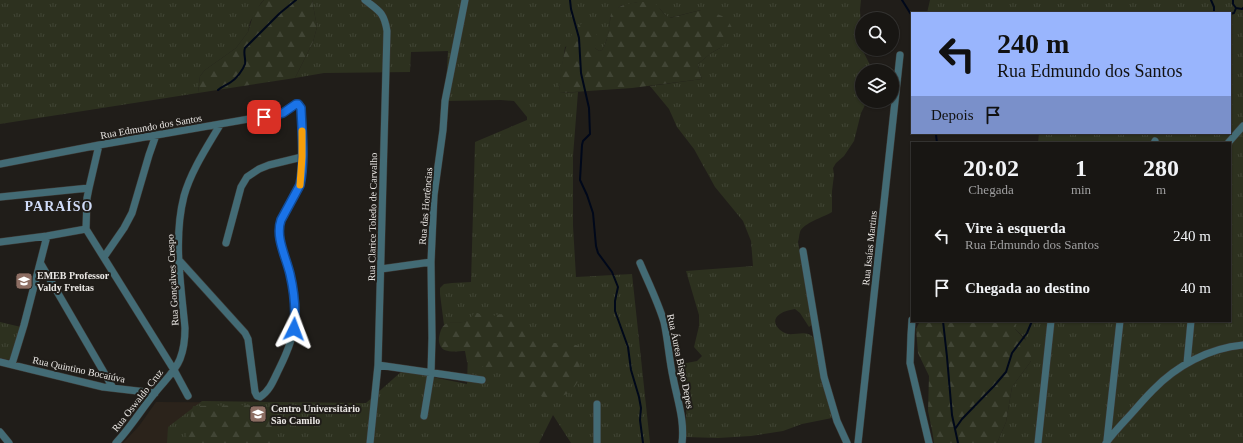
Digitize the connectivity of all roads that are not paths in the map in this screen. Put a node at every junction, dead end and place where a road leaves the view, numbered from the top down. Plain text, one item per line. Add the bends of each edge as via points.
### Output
1 (365, 0) edge
2 (466, 0) edge
3 (900, 55) dead end
4 (220, 125) junction
5 (1243, 126) edge
6 (156, 135) junction
7 (1229, 142) edge
8 (99, 145) junction
9 (302, 157) junction
10 (0, 164) edge
11 (89, 188) junction
12 (0, 197) edge
13 (86, 229) junction
14 (47, 236) junction
15 (0, 242) edge
16 (226, 243) dead end
17 (803, 251) dead end
18 (104, 256) junction
19 (179, 260) junction
20 (431, 262) junction
21 (640, 262) dead end
22 (41, 264) junction
23 (381, 269) junction
24 (912, 322) edge
25 (1051, 322) edge
26 (1120, 322) edge
27 (1191, 322) edge
28 (1243, 346) edge
29 (0, 362) edge
30 (1187, 363) junction
31 (12, 364) junction
32 (378, 365) junction
33 (174, 370) junction
34 (431, 373) junction
35 (482, 380) dead end
36 (113, 388) junction
37 (155, 393) junction
38 (188, 396) dead end
39 (597, 404) dead end
40 (424, 416) dead end
41 (0, 433) edge
42 (1106, 442) edge
43 (9, 443) edge
44 (116, 443) edge
45 (370, 443) edge
46 (597, 443) edge
47 (682, 443) edge
48 (847, 443) edge
49 (858, 443) edge
50 (928, 443) edge
51 (1038, 443) edge

1 - 23 street, Rua Clarice Toledo de Carvalho via 383,15 387,30
2 - 20 street, Rua das Hortências via 445,101 434,195
3 - 49 street, Rua Isaías Martins
4 - 6 street, Rua Edmundo dos Santos
4 - 9 street, Rua Edmundo dos Santos via 283,113 298,104 301,108
4 - 19 street, Rua Gonçalves Crespo via 184,195 180,218
5 - 7 street
6 - 8 street, Rua Edmundo dos Santos
6 - 18 street via 128,222
8 - 10 street, Rua Edmundo dos Santos
8 - 11 street
9 - 16 street via 269,165 247,177 241,187
9 - 19 street via 300,185 279,226 290,275 295,311 294,329 281,364 268,390 260,397 255,392 245,333
11 - 12 street
11 - 13 street
13 - 14 street
13 - 18 street
14 - 15 street
14 - 22 street
17 - 48 street via 824,377 837,421
18 - 33 street
19 - 33 street, Rua Gonçalves Crespo via 185,338
20 - 23 street
20 - 34 street, Rua das Hortências
21 - 47 street, Rua Áurea Bispo Depes via 664,323 682,415
22 - 31 street
22 - 36 street
23 - 32 street, Rua Clarice Toledo de Carvalho
24 - 50 street via 910,363
25 - 51 street
26 - 42 street
27 - 30 street
28 - 30 street via 1219,350
29 - 31 street, Rua Quintino Bocaiúva
30 - 42 street via 1154,389
31 - 36 street, Rua Quintino Bocaiúva
32 - 34 street
32 - 45 street, Rua Clarice Toledo de Carvalho
33 - 37 street, Rua Oswaldo Cruz
33 - 38 street
34 - 35 street
34 - 40 street, Rua das Hortências
36 - 37 street, Rua Quintino Bocaiúva
37 - 44 street, Rua Oswaldo Cruz
39 - 46 street
41 - 43 street

